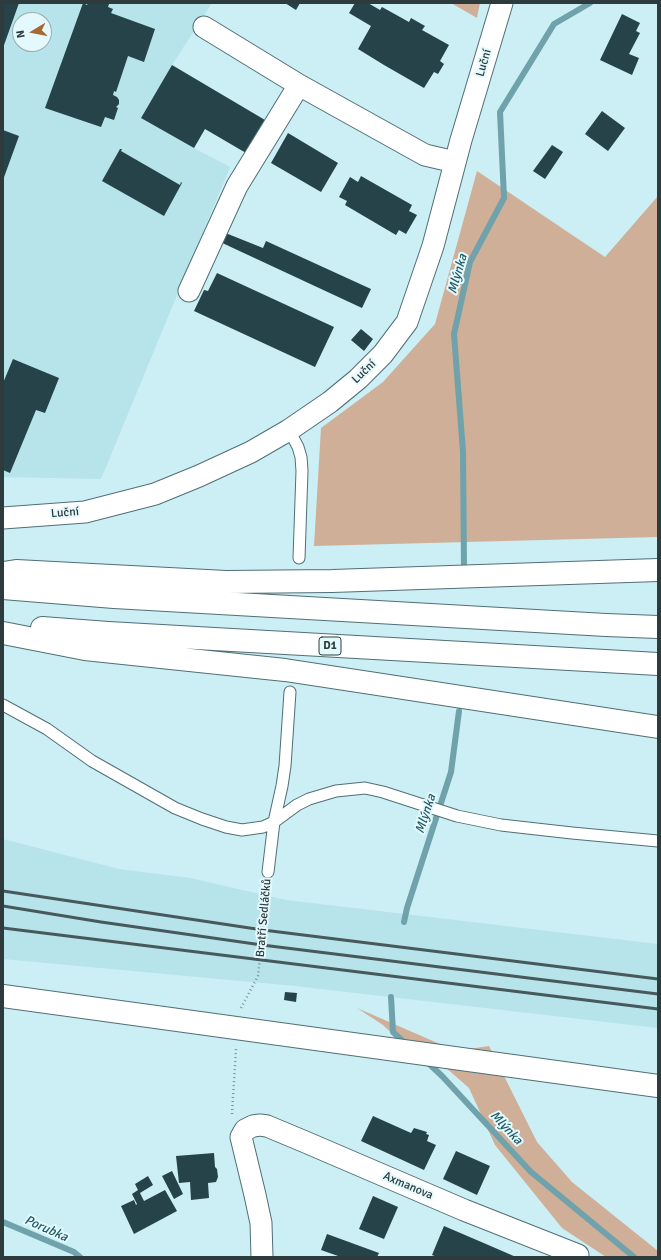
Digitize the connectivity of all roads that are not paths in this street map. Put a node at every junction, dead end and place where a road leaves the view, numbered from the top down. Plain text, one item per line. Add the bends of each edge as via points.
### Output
1 (502, 3) edge
2 (204, 27) dead end
3 (299, 85) junction
4 (455, 162) junction
5 (189, 291) dead end
6 (289, 430) junction
7 (3, 518) edge
8 (298, 558) dead end
9 (658, 570) edge
10 (3, 573) edge
11 (3, 588) edge
12 (3, 626) edge
13 (658, 627) edge
14 (3, 633) edge
15 (658, 664) edge
16 (290, 692) dead end
17 (3, 705) edge
18 (658, 727) edge
19 (274, 822) junction
20 (658, 841) edge
21 (268, 872) road end
22 (3, 996) edge
23 (658, 1086) edge
24 (578, 1255) dead end
25 (262, 1257) edge

1 - 4 street, Luční
2 - 3 street
3 - 4 street via 425,155
3 - 5 street via 237,186
4 - 6 street, Luční via 433,246 407,322 383,354 358,379
6 - 7 street, Luční via 251,452 155,494 85,512
6 - 8 lane via 298,447 302,471
9 - 10 main road via 226,582 16,571
11 - 13 main road
12 - 15 main road, D1
14 - 18 main road via 85,649 284,670
16 - 19 lane, Bratří Sedláčků via 284,773
17 - 19 lane via 47,729 92,761 175,808 226,827 242,830 263,827
19 - 20 lane via 309,799 336,791 365,788 457,816 509,826
19 - 21 lane, Bratří Sedláčků
22 - 23 main road
24 - 25 street, Axmanova via 260,1125 245,1130 241,1137 260,1223

